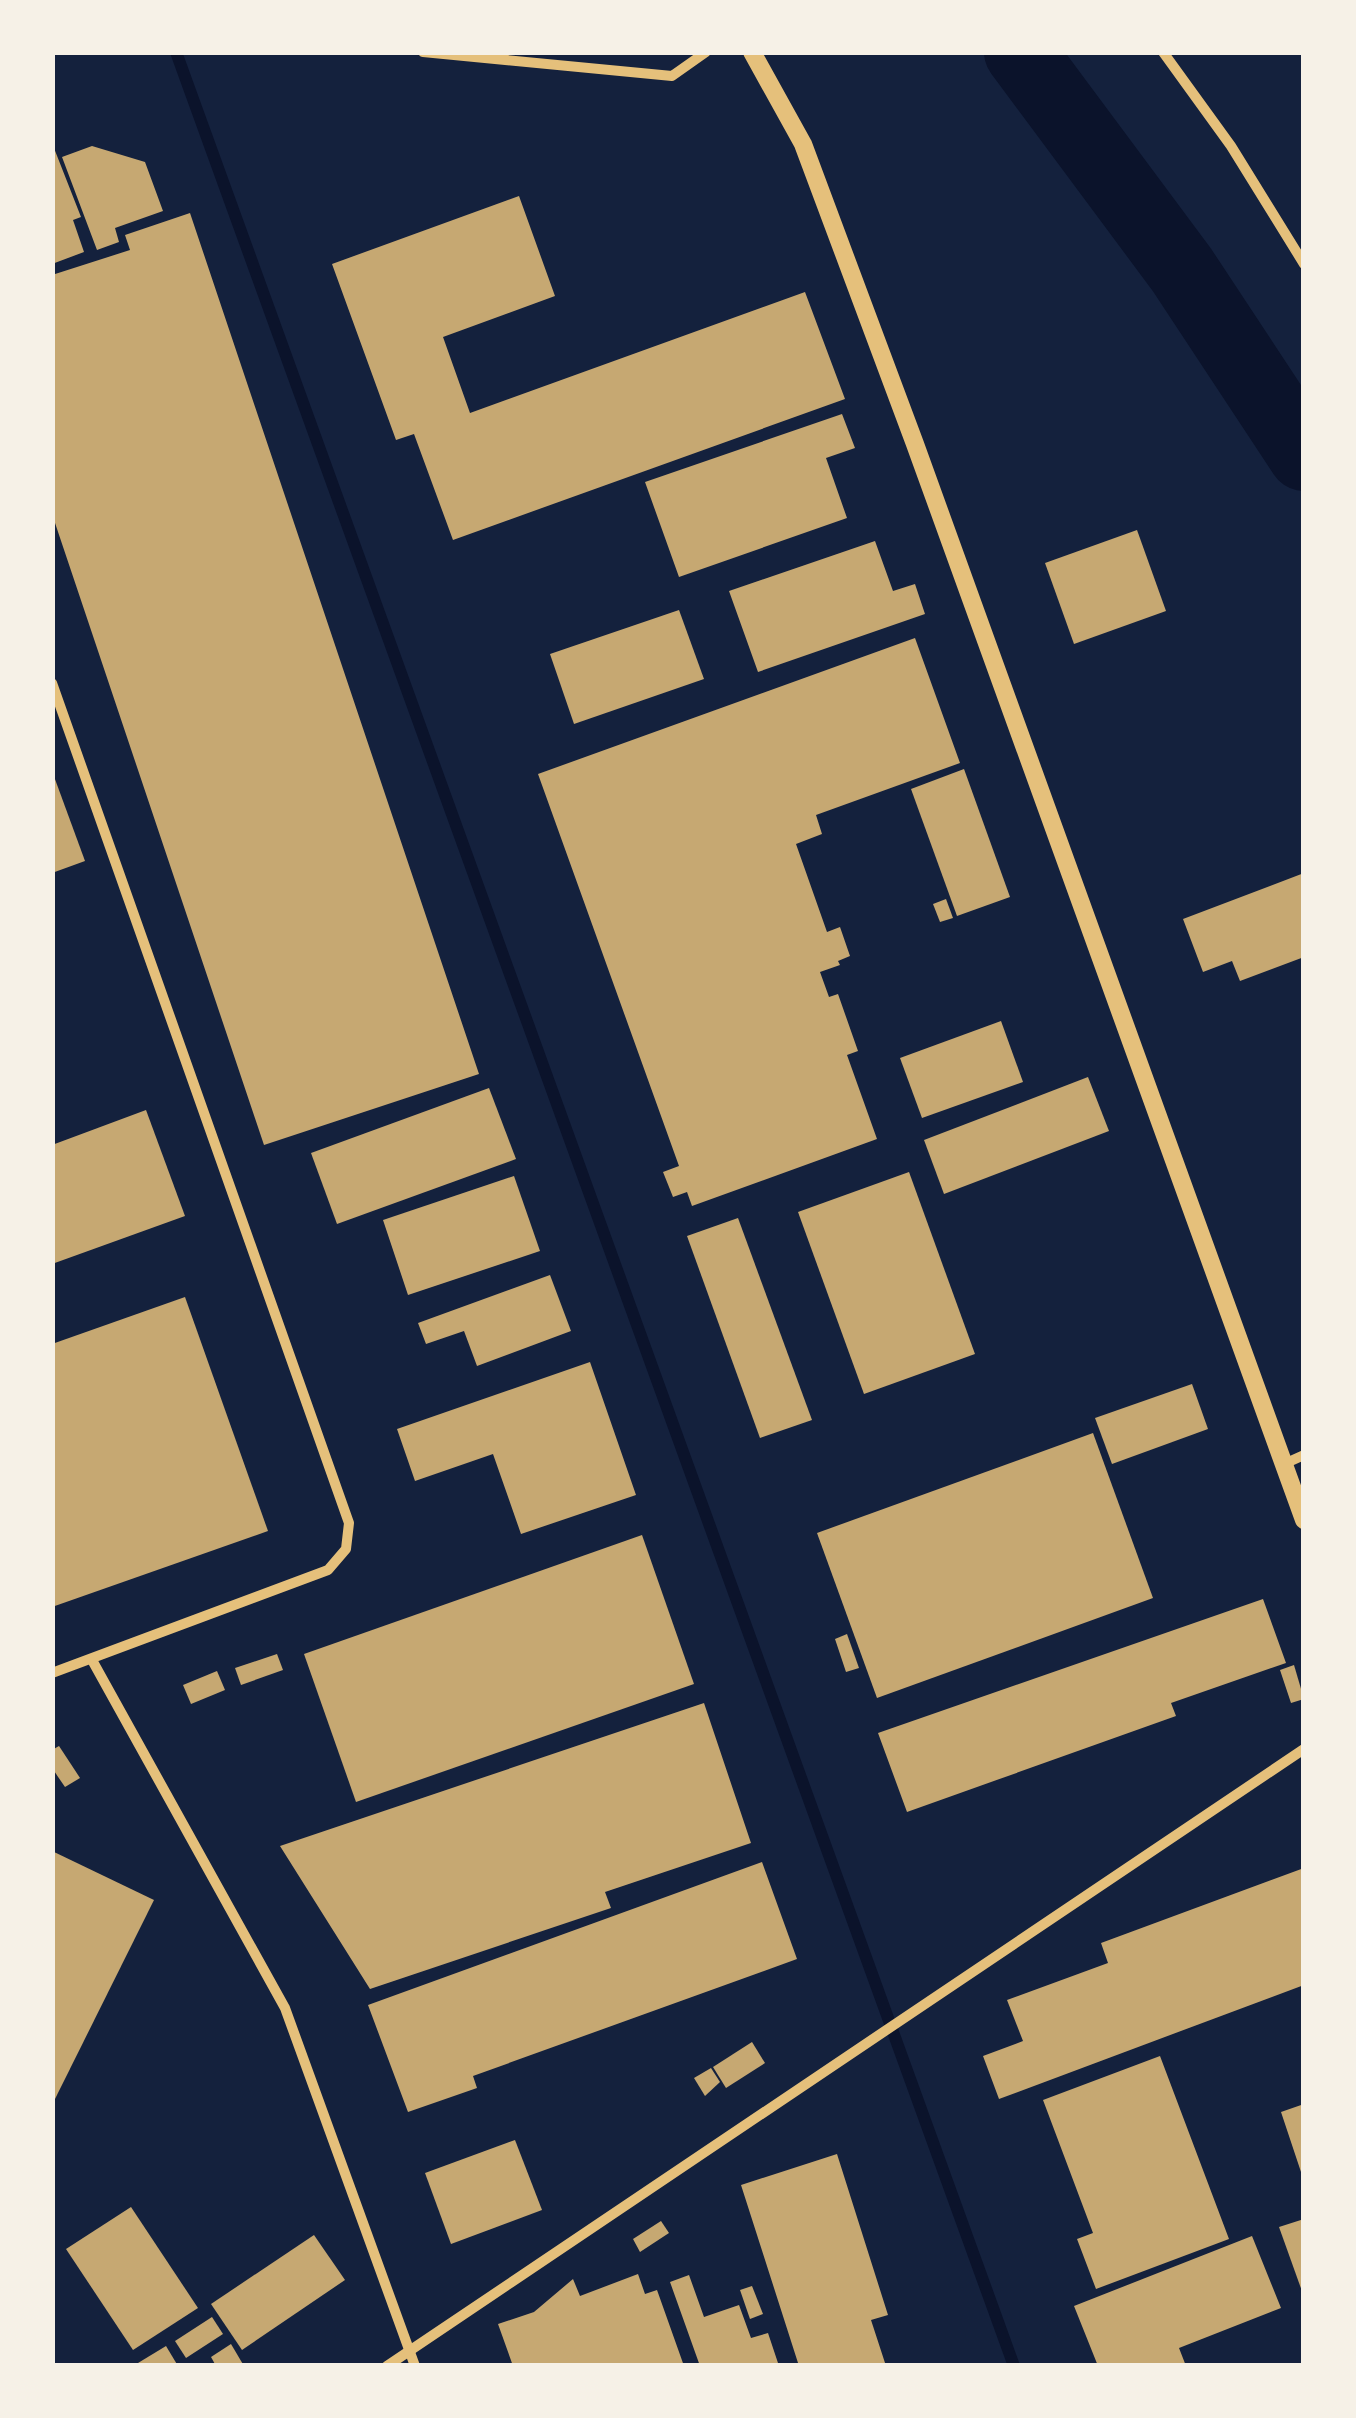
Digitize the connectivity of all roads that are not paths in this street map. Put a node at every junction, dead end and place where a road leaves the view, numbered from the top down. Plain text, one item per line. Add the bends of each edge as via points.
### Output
1 (423, 52) edge
2 (706, 52) edge
3 (752, 52) edge
4 (1163, 52) edge
5 (1304, 264) edge
6 (52, 684) edge
7 (1304, 1454) edge
8 (1284, 1464) junction
9 (1304, 1520) edge
10 (92, 1660) junction
11 (52, 1674) edge
12 (1304, 1749) edge
13 (409, 2351) junction
14 (387, 2366) edge
15 (414, 2366) edge

1 - 2 street via 672,76
3 - 8 street via 803,144
4 - 5 street via 1232,146
6 - 10 street via 349,1522 346,1549 328,1570
7 - 8 street
8 - 9 street
10 - 11 street
10 - 13 street via 285,2008
12 - 13 street
13 - 14 street
13 - 15 street

